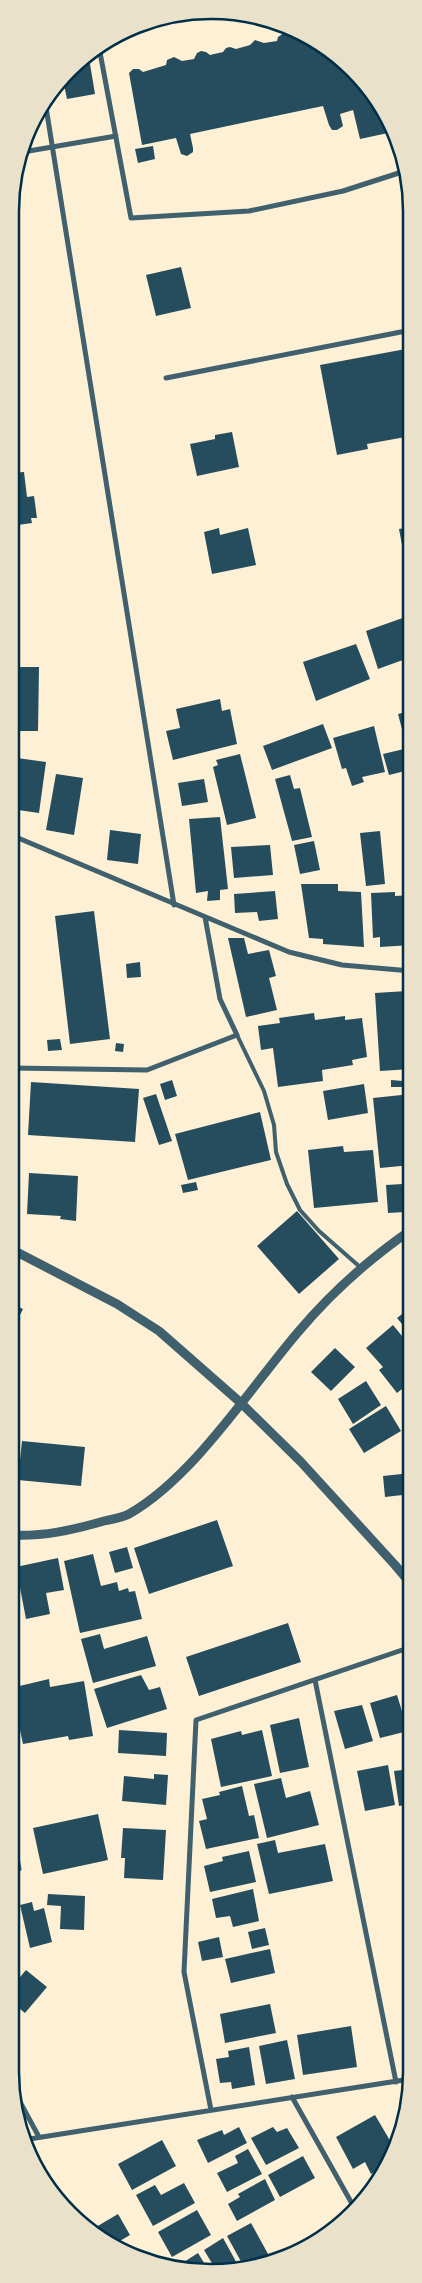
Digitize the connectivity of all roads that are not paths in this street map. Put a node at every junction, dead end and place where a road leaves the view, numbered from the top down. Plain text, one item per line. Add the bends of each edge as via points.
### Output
1 (100, 54) edge
2 (47, 112) edge
3 (116, 136) junction
4 (53, 147) junction
5 (28, 151) edge
6 (400, 173) edge
7 (403, 332) edge
8 (166, 378) dead end
9 (19, 838) edge
10 (174, 905) junction
11 (205, 917) junction
12 (403, 970) edge
13 (237, 1035) junction
14 (19, 1068) edge
15 (403, 1236) edge
16 (19, 1253) edge
17 (360, 1267) junction
18 (241, 1403) junction
19 (19, 1535) edge
20 (403, 1574) edge
21 (403, 1650) edge
22 (315, 1680) junction
23 (403, 2080) edge
24 (396, 2082) junction
25 (292, 2097) junction
26 (21, 2103) edge
27 (211, 2110) junction
28 (40, 2137) junction
29 (31, 2139) edge
30 (352, 2203) edge

1 - 3 street
2 - 4 street
3 - 4 street
3 - 6 street via 131,218 249,211 343,192
4 - 5 street
4 - 10 street
7 - 8 street
9 - 10 street
10 - 11 street
11 - 12 street via 289,952 342,965
11 - 13 street via 220,998
13 - 14 street via 147,1070
13 - 17 lane via 264,1091 274,1125 276,1152 300,1210
15 - 17 street
16 - 18 street via 109,1299 159,1331
17 - 18 street via 299,1330
18 - 19 street via 191,1463 128,1515 80,1528
18 - 20 street via 301,1462
21 - 22 street
22 - 24 street
22 - 27 street via 196,1720 184,1972
23 - 24 street
24 - 25 street
25 - 27 street
25 - 30 street
26 - 28 street
27 - 28 street
28 - 29 street

